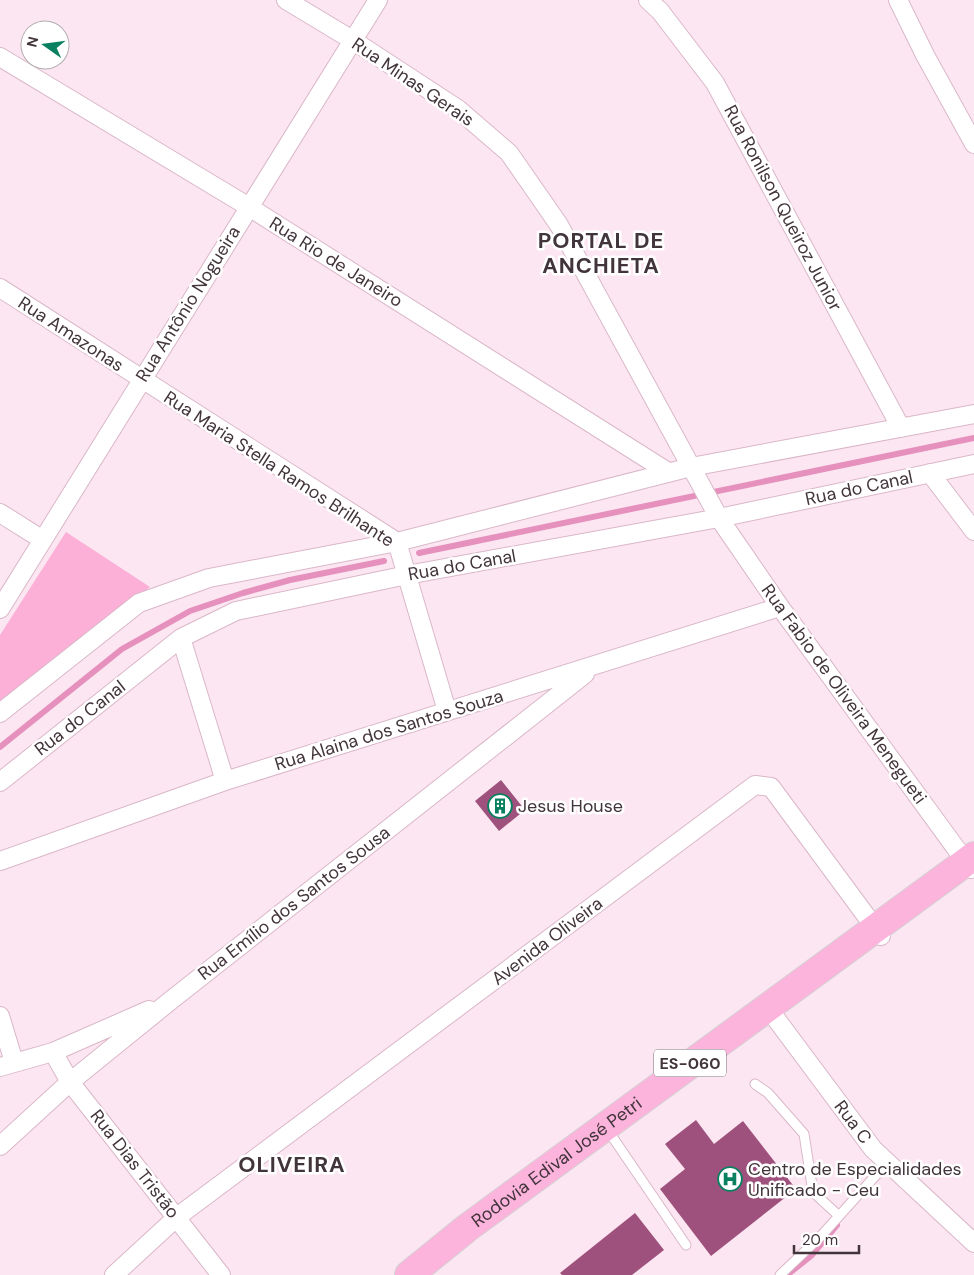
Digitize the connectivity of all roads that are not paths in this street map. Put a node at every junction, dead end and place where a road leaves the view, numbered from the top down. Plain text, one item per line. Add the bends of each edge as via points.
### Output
1 (286, 0) edge
2 (378, 0) edge
3 (648, 0) edge
4 (898, 0) edge
5 (354, 41) junction
6 (0, 57) edge
7 (974, 144) edge
8 (249, 207) junction
9 (0, 288) edge
10 (142, 379) junction
11 (974, 414) edge
12 (901, 428) junction
13 (974, 464) edge
14 (693, 471) junction
15 (668, 472) junction
16 (930, 473) junction
17 (715, 511) junction
18 (0, 513) edge
19 (974, 531) edge
20 (43, 540) junction
21 (397, 542) junction
22 (407, 575) junction
23 (780, 607) junction
24 (0, 610) edge
25 (181, 638) junction
26 (593, 667) junction
27 (447, 711) junction
28 (0, 713) edge
29 (225, 781) junction
30 (0, 782) edge
31 (0, 860) edge
32 (971, 863) edge
33 (879, 932) junction
34 (170, 1000) junction
35 (771, 1011) junction
36 (0, 1016) edge
37 (53, 1052) junction
38 (7, 1064) edge
39 (70, 1082) junction
40 (755, 1084) dead end
41 (608, 1130) junction
42 (0, 1146) edge
43 (887, 1162) junction
44 (839, 1216) junction
45 (177, 1217) junction
46 (974, 1243) edge
47 (686, 1245) dead end
48 (114, 1275) edge
49 (221, 1275) edge
50 (409, 1275) edge
51 (424, 1275) edge
52 (780, 1275) edge

1 - 5 street, Rua Minas Gerais
2 - 5 street, Rua Antônio Nogueira
3 - 12 street, Rua Ronilson Queiroz Junior via 715,82
4 - 7 street
5 - 8 street, Rua Antônio Nogueira
5 - 14 street, Rua Minas Gerais via 458,109 509,153 559,224
6 - 8 street, Rua Rio de Janeiro
8 - 10 street, Rua Antônio Nogueira
8 - 15 street, Rua Rio de Janeiro
9 - 10 street, Rua Amazonas
10 - 20 street, Rua Antônio Nogueira
10 - 21 street, Rua Maria Stella Ramos Brilhante
11 - 12 street, Rua do Canal
12 - 14 street, Rua do Canal
13 - 16 street, Rua do Canal
14 - 15 street, Rua do Canal
14 - 17 street, Rua Minas Gerais
15 - 21 street, Rua do Canal
16 - 17 street, Rua do Canal
16 - 19 street
17 - 22 street, Rua do Canal
17 - 23 street, Rua Fabio de Oliveira Menegueti
18 - 20 street
20 - 24 street, Rua Antônio Nogueira
21 - 22 street, Rua Maria Stella Ramos Brilhante
21 - 28 street, Rua do Canal via 208,578 140,603
22 - 25 street, Rua do Canal via 236,611
22 - 27 street, Rua Maria Stella Ramos Brilhante
23 - 26 street, Rua Alaina dos Santos Souza
23 - 32 street, Rua Fabio de Oliveira Menegueti
25 - 29 street
25 - 30 street, Rua do Canal
26 - 27 street, Rua Alaina dos Santos Souza
26 - 34 street, Rua Emílio dos Santos Sousa
27 - 29 street, Rua Alaina dos Santos Souza
29 - 31 street, Rua Alaina dos Santos Souza
32 - 33 main road, Rodovia Edival José Petri / ES-060
33 - 35 main road, Rodovia Edival José Petri / ES-060
33 - 45 street, Avenida Oliveira via 771,787 754,786
34 - 37 street
34 - 39 street, Rua Emílio dos Santos Sousa
35 - 41 main road, Rodovia Edival José Petri / ES-060
35 - 43 street, Rua C via 873,1149
36 - 38 street
37 - 38 street
37 - 39 street, Rua Dias Tristão
39 - 42 street, Rua Emílio dos Santos Sousa
39 - 45 street, Rua Dias Tristão
40 - 44 lane via 768,1093 804,1134 813,1192
41 - 47 lane
41 - 50 main road, Rodovia Edival José Petri / ES-060 via 467,1228
41 - 51 main road, Rodovia Edival José Petri / ES-060
43 - 44 lane
43 - 46 street, Rua C
44 - 52 lane
45 - 48 street
45 - 49 street, Rua Dias Tristão

